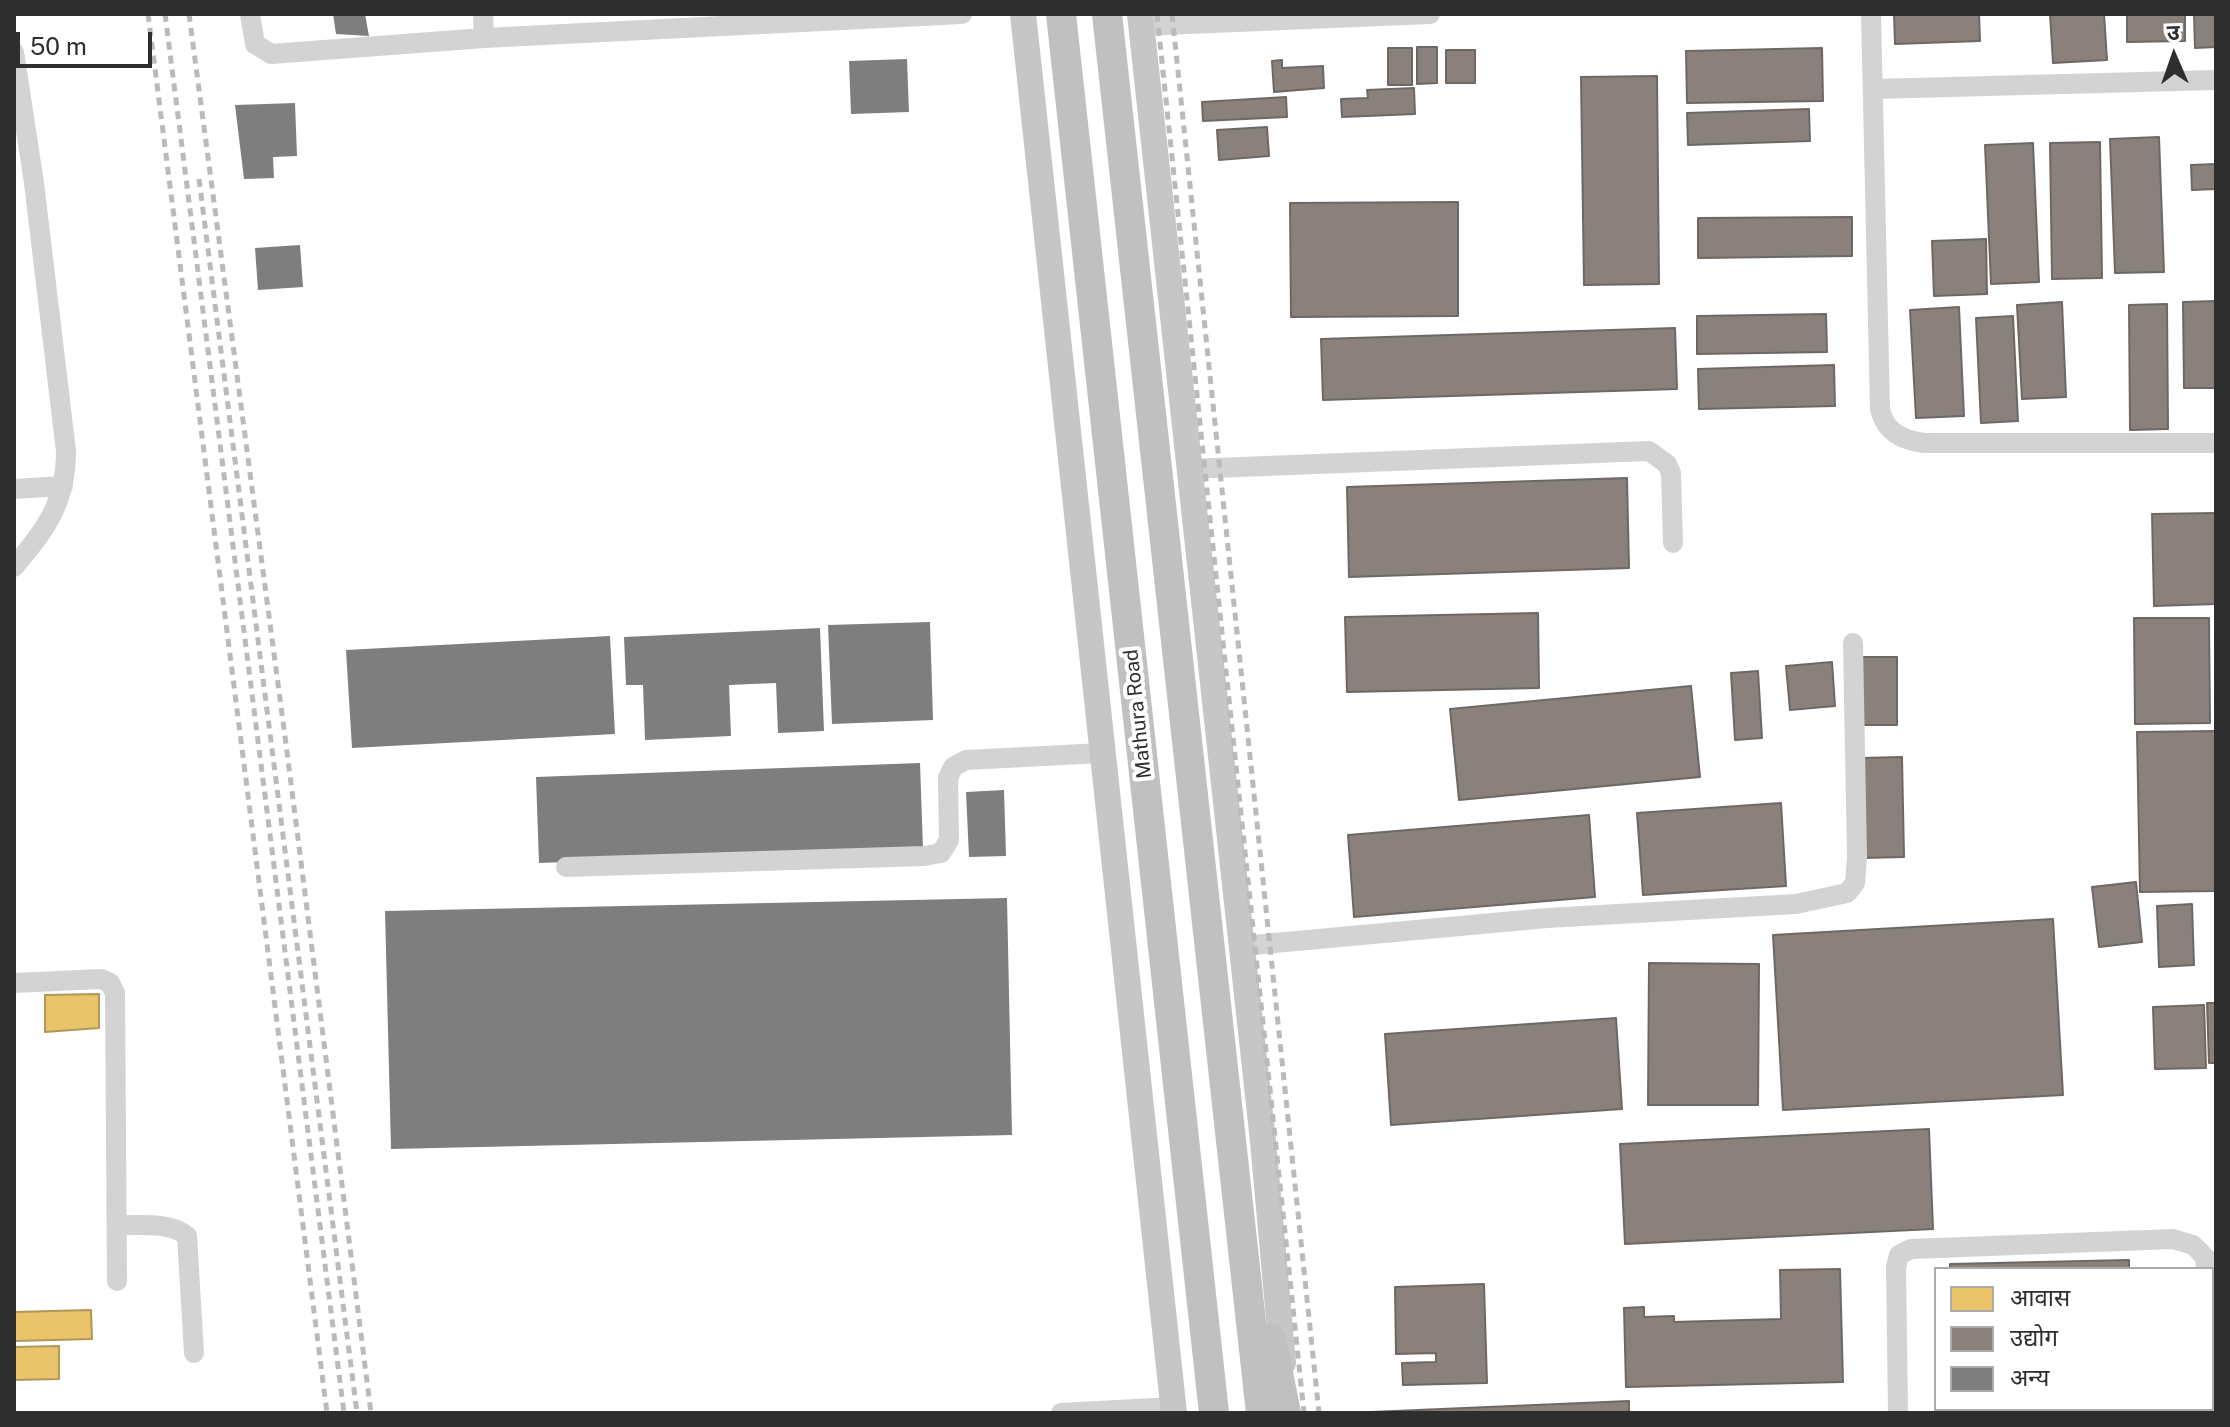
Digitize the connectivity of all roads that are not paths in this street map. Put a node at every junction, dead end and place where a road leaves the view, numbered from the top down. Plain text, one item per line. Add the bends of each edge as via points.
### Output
1 (250, 14) edge
2 (483, 14) edge
3 (962, 14) edge
4 (1023, 14) edge
5 (1061, 14) edge
6 (1107, 14) edge
7 (1430, 14) edge
8 (1871, 14) edge
9 (910, 15) edge
10 (1135, 18) edge
11 (1227, 18) edge
12 (484, 38) junction
13 (14, 56) edge
14 (2216, 80) edge
15 (1874, 89) junction
16 (1118, 112) junction
17 (24, 183) edge
18 (2216, 443) edge
19 (1189, 469) junction
20 (63, 486) junction
21 (14, 489) edge
22 (1673, 543) dead end
23 (14, 567) edge
24 (1853, 643) dead end
25 (1102, 753) junction
26 (566, 867) dead end
27 (1242, 946) junction
28 (14, 983) edge
29 (1240, 1220) junction
30 (117, 1225) junction
31 (2206, 1267) edge
32 (117, 1281) dead end
33 (194, 1353) dead end
34 (1173, 1410) edge
35 (1061, 1413) edge
36 (1214, 1413) edge
37 (1261, 1413) edge
38 (1287, 1413) edge
39 (1898, 1413) edge

1 - 12 street via 255,44 271,54
2 - 12 street
3 - 9 street
4 - 25 main road
5 - 36 highway, Mathura Road
6 - 16 highway
7 - 11 street
8 - 15 street
9 - 12 street
10 - 11 street
10 - 16 highway
10 - 19 main road
13 - 17 street
14 - 15 street
15 - 18 street via 1880,409 1889,429 1924,443
16 - 29 highway
17 - 20 street via 66,451
19 - 22 street via 1649,451 1671,473
19 - 27 main road
20 - 21 street
20 - 23 street via 49,524
24 - 27 street via 1857,857 1855,883 1847,893 1796,904 1547,918
25 - 26 street via 966,760 953,767 948,778 949,840 941,853
25 - 34 main road
27 - 38 main road
28 - 30 street via 101,979 115,993
29 - 37 highway
29 - 38 highway via 1259,1276
30 - 32 street
30 - 33 street via 168,1227 187,1236
31 - 39 street via 2205,1257 2193,1245 2173,1239 1911,1249 1899,1255 1896,1267
34 - 35 street

